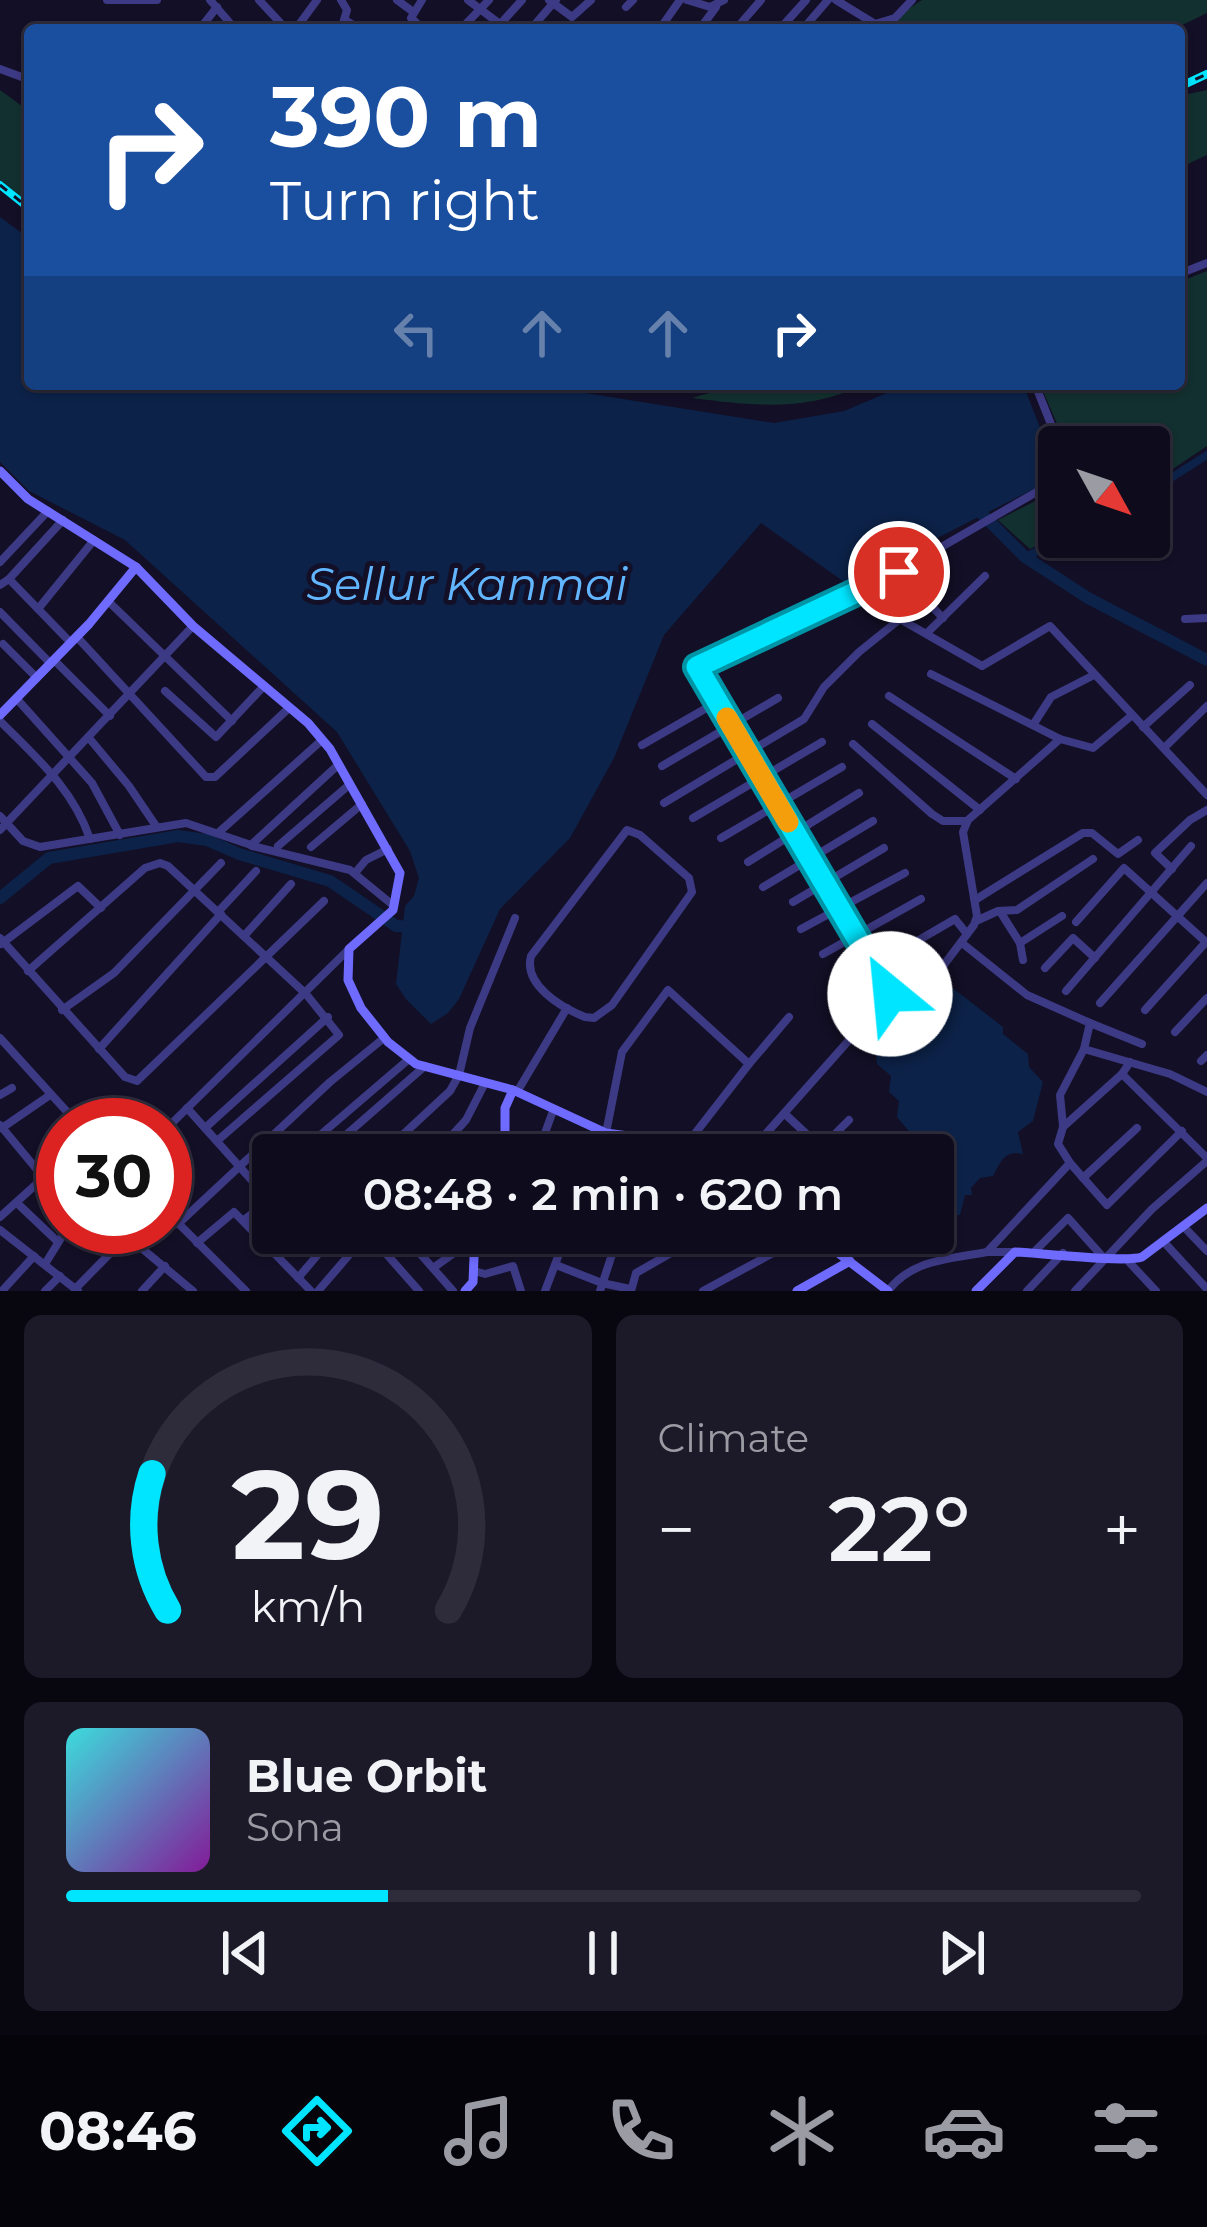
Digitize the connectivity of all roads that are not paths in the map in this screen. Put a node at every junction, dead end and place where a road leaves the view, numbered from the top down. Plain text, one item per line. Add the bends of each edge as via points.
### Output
1 (107, 0) edge
2 (157, 0) edge
3 (259, 0) edge
4 (317, 0) edge
5 (397, 0) edge
6 (422, 0) edge
7 (468, 0) edge
8 (489, 0) edge
9 (591, 0) edge
10 (761, 0) edge
11 (806, 0) edge
12 (832, 0) edge
13 (859, 0) edge
14 (912, 0) edge
15 (552, 1) edge
16 (679, 2) edge
17 (720, 3) edge
18 (480, 10) junction
19 (850, 10) junction
20 (412, 11) junction
21 (285, 24) edge
22 (296, 24) edge
23 (418, 24) edge
24 (466, 24) edge
25 (496, 24) edge
26 (740, 24) edge
27 (784, 24) edge
28 (808, 24) edge
29 (1037, 390) edge
30 (1052, 426) edge
31 (0, 471) edge
32 (1038, 491) edge
33 (47, 511) junction
34 (62, 520) junction
35 (94, 540) junction
36 (0, 562) edge
37 (136, 567) junction
38 (899, 572) junction
39 (986, 576) dead end
40 (3, 584) edge
41 (108, 601) junction
42 (38, 609) junction
43 (0, 612) edge
44 (944, 618) junction
45 (1207, 618) edge
46 (1186, 619) dead end
47 (194, 626) junction
48 (927, 632) junction
49 (74, 640) junction
50 (3, 644) edge
51 (165, 658) junction
52 (52, 662) junction
53 (931, 674) dead end
54 (1094, 675) junction
55 (37, 678) junction
56 (1190, 685) dead end
57 (263, 687) junction
58 (165, 691) dead end
59 (0, 693) edge
60 (130, 695) junction
61 (889, 696) dead end
62 (778, 698) dead end
63 (14, 701) junction
64 (717, 701) junction
65 (1207, 706) edge
66 (289, 708) junction
67 (110, 716) junction
68 (1131, 716) junction
69 (0, 718) edge
70 (232, 721) junction
71 (872, 724) dead end
72 (731, 725) junction
73 (1033, 725) junction
74 (1143, 727) junction
75 (89, 738) junction
76 (322, 740) junction
77 (1060, 740) junction
78 (822, 742) dead end
79 (853, 744) dead end
80 (642, 745) dead end
81 (1164, 748) junction
82 (747, 754) junction
83 (71, 757) junction
84 (338, 765) junction
85 (662, 766) dead end
86 (842, 767) dead end
87 (54, 774) junction
88 (761, 777) junction
89 (1016, 779) junction
90 (349, 785) junction
91 (859, 793) dead end
92 (1207, 795) edge
93 (664, 803) dead end
94 (362, 804) junction
95 (777, 804) junction
96 (980, 810) junction
97 (1207, 810) edge
98 (693, 818) dead end
99 (968, 820) junction
100 (873, 821) dead end
101 (2, 823) edge
102 (156, 826) junction
103 (794, 832) junction
104 (218, 833) junction
105 (120, 835) junction
106 (721, 838) dead end
107 (90, 839) junction
108 (1138, 840) dead end
109 (251, 845) junction
110 (278, 846) dead end
111 (1191, 846) dead end
112 (311, 847) dead end
113 (884, 848) dead end
114 (389, 849) junction
115 (810, 858) junction
116 (1093, 859) dead end
117 (748, 862) dead end
118 (221, 863) dead end
119 (1172, 869) junction
120 (256, 872) dead end
121 (355, 873) junction
122 (905, 873) dead end
123 (825, 882) junction
124 (1207, 883) edge
125 (292, 884) dead end
126 (763, 886) dead end
127 (195, 891) junction
128 (1152, 893) junction
129 (921, 899) dead end
130 (974, 900) junction
131 (324, 902) dead end
132 (793, 902) dead end
133 (101, 908) junction
134 (394, 908) junction
135 (841, 908) junction
136 (1000, 911) junction
137 (219, 913) junction
138 (1062, 916) dead end
139 (1177, 916) junction
140 (515, 919) dead end
141 (975, 922) junction
142 (1076, 922) dead end
143 (801, 929) dead end
144 (857, 935) junction
145 (244, 936) junction
146 (965, 938) junction
147 (1, 942) edge
148 (1207, 942) edge
149 (1020, 943) junction
150 (350, 949) junction
151 (824, 954) dead end
152 (1095, 958) junction
153 (268, 959) junction
154 (1023, 960) dead end
155 (875, 965) junction
156 (1045, 968) dead end
157 (28, 971) junction
158 (848, 978) dead end
159 (1066, 992) dead end
160 (306, 994) junction
161 (890, 994) junction
162 (1207, 998) edge
163 (1100, 1003) dead end
164 (567, 1008) junction
165 (62, 1010) junction
166 (1145, 1010) dead end
167 (328, 1017) junction
168 (789, 1017) dead end
169 (1090, 1023) junction
170 (1174, 1033) dead end
171 (0, 1038) edge
172 (384, 1038) junction
173 (1142, 1044) dead end
174 (99, 1048) junction
175 (1084, 1048) junction
176 (409, 1058) junction
177 (1130, 1062) junction
178 (749, 1064) junction
179 (425, 1066) junction
180 (1123, 1074) junction
181 (459, 1076) junction
182 (485, 1082) junction
183 (12, 1088) dead end
184 (515, 1091) junction
185 (1207, 1092) edge
186 (0, 1095) edge
187 (50, 1095) junction
188 (53, 1098) edge
189 (192, 1103) edge
190 (553, 1111) junction
191 (192, 1114) edge
192 (784, 1114) junction
193 (849, 1120) dead end
194 (1, 1126) edge
195 (1063, 1127) junction
196 (1137, 1127) dead end
197 (205, 1128) junction
198 (603, 1132) junction
199 (1182, 1132) junction
200 (506, 1133) edge
201 (321, 1134) edge
202 (347, 1134) edge
203 (404, 1134) edge
204 (453, 1134) edge
205 (544, 1134) edge
206 (617, 1134) edge
207 (700, 1134) edge
208 (766, 1134) edge
209 (806, 1134) edge
210 (836, 1134) edge
211 (217, 1141) junction
212 (1207, 1160) edge
213 (1070, 1163) junction
214 (240, 1166) junction
215 (36, 1170) edge
216 (1083, 1178) junction
217 (252, 1180) edge
218 (36, 1187) edge
219 (17, 1203) junction
220 (1207, 1208) edge
221 (192, 1210) edge
222 (252, 1214) edge
223 (0, 1217) edge
224 (244, 1220) junction
225 (36, 1221) edge
226 (1184, 1228) junction
227 (0, 1230) edge
228 (192, 1238) edge
229 (1163, 1241) junction
230 (197, 1243) junction
231 (1207, 1251) edge
232 (987, 1252) junction
233 (1015, 1252) junction
234 (1034, 1252) junction
235 (1063, 1253) junction
236 (50, 1254) edge
237 (110, 1254) edge
238 (150, 1254) edge
239 (318, 1254) edge
240 (349, 1254) edge
241 (386, 1254) edge
242 (422, 1254) edge
243 (451, 1254) edge
244 (474, 1254) edge
245 (559, 1254) edge
246 (613, 1254) edge
247 (669, 1254) edge
248 (772, 1254) edge
249 (840, 1254) edge
250 (34, 1256) junction
251 (1104, 1256) junction
252 (850, 1261) junction
253 (1129, 1262) junction
254 (45, 1264) junction
255 (556, 1265) junction
256 (165, 1266) junction
257 (433, 1268) junction
258 (474, 1271) junction
259 (60, 1276) junction
260 (298, 1278) junction
261 (601, 1287) edge
262 (811, 1288) edge
263 (1207, 1289) edge
264 (77, 1290) edge
265 (190, 1290) edge
266 (244, 1290) edge
267 (631, 1290) edge
268 (2, 1291) edge
269 (45, 1291) edge
270 (142, 1291) edge
271 (315, 1291) edge
272 (419, 1291) edge
273 (453, 1291) edge
274 (465, 1291) edge
275 (521, 1291) edge
276 (545, 1291) edge
277 (703, 1291) edge
278 (797, 1291) edge
279 (888, 1291) edge
280 (976, 1291) edge
281 (1028, 1291) edge
282 (1075, 1291) edge
283 (1156, 1291) edge

1 - 2 street
3 - 21 street
4 - 22 street
5 - 20 street
6 - 20 street
7 - 18 street
8 - 18 street
9 - 15 street via 572,17
10 - 26 street
11 - 27 street
12 - 19 street
12 - 28 street
13 - 19 street
14 - 19 street via 885,24
16 - 17 street
18 - 24 street
18 - 25 street
20 - 23 street
29 - 30 street
31 - 33 main road
32 - 38 street
33 - 34 main road
33 - 36 street
34 - 35 main road
34 - 40 street
35 - 37 main road
35 - 42 street
37 - 41 main road
37 - 47 main road
38 - 44 street
38 - 64 street via 697,667
39 - 44 street
40 - 42 street
41 - 49 main road
41 - 51 street
42 - 49 street
43 - 52 street
44 - 48 street
45 - 46 street
47 - 51 street
47 - 57 main road
48 - 54 street via 982,666 1048,625
48 - 82 street via 896,621 812,700 808,713
49 - 52 main road
49 - 60 street
50 - 55 street
51 - 60 street
51 - 70 street
52 - 55 main road
52 - 67 street
53 - 73 street
54 - 68 street
54 - 73 street via 1051,697
55 - 63 main road
56 - 74 street
57 - 66 main road
57 - 70 street
58 - 70 street via 214,736
59 - 63 street
60 - 66 street via 210,778
60 - 67 street
61 - 89 street
62 - 72 street
63 - 69 main road
63 - 83 street
64 - 72 street
64 - 80 street
65 - 81 street
66 - 76 main road
67 - 75 street
68 - 74 street
68 - 77 street via 1093,748
69 - 87 street
71 - 96 street
72 - 82 street
72 - 85 street
73 - 77 street
74 - 81 street
75 - 83 street
75 - 102 street
76 - 84 main road
76 - 104 street
77 - 89 street
78 - 88 street
79 - 99 street via 932,814
81 - 92 street
82 - 88 street
82 - 93 street
83 - 87 street
83 - 105 street
84 - 90 main road
84 - 109 street
86 - 95 street
87 - 101 street
87 - 107 street
88 - 95 street
88 - 98 street
89 - 96 street
90 - 94 main road
90 - 110 street
91 - 103 street
94 - 112 street
94 - 114 main road
95 - 103 street
95 - 106 street
96 - 99 street
97 - 119 street via 1155,853
99 - 130 street
100 - 115 street
101 - 107 street via 32,845
102 - 104 street via 186,823
102 - 105 street
103 - 115 street
103 - 117 street
104 - 109 street
105 - 107 street
108 - 130 street via 1118,854 1083,833
109 - 121 street
111 - 119 street
113 - 123 street
114 - 121 street
114 - 134 main road via 400,873
115 - 123 street
115 - 126 street
116 - 136 street via 1017,910
118 - 127 street
119 - 128 street
120 - 137 street
121 - 134 street
122 - 135 street
123 - 132 street
123 - 135 street
124 - 139 street
125 - 145 street
127 - 133 street via 167,866 151,865
127 - 137 street
127 - 165 street via 114,973
128 - 139 street
128 - 142 street via 1121,869
128 - 152 street
129 - 144 street
130 - 141 street
131 - 153 street
133 - 147 street via 78,886
133 - 157 street
134 - 150 main road
135 - 143 street
135 - 144 street
136 - 141 street
136 - 149 street
137 - 145 street
137 - 174 street
138 - 149 street
139 - 148 street
139 - 163 street
140 - 181 street
141 - 146 street
144 - 151 street
144 - 155 street
145 - 153 street
146 - 155 street via 955,920
146 - 161 street via 940,970
146 - 169 street via 1027,995
147 - 157 street
148 - 166 street
149 - 154 street
150 - 160 street
150 - 172 main road via 348,980
152 - 156 street via 1073,938
152 - 159 street
153 - 160 street
153 - 174 street via 137,1082
155 - 158 street
155 - 161 street
157 - 165 street
160 - 167 street
160 - 189 street
161 - 192 street
162 - 170 street
164 - 164 street via 534,982 532,956 620,835 634,830 689,878 692,892 604,1013 585,1017
164 - 184 street
165 - 174 street
167 - 197 street
167 - 211 street via 337,1039
168 - 178 street
169 - 173 street
169 - 175 street
171 - 187 street
172 - 176 main road
172 - 214 street
175 - 177 street
175 - 195 street via 1060,1095
176 - 179 main road
176 - 201 street
177 - 180 street
177 - 185 street
178 - 198 street via 668,990 622,1052
178 - 207 street
179 - 181 main road
179 - 202 street
180 - 195 street
180 - 199 street
181 - 182 main road
181 - 203 street
182 - 184 main road
182 - 204 street
183 - 186 street
184 - 190 main road
184 - 200 main road via 505,1108
187 - 188 street
187 - 194 street
190 - 198 main road
190 - 205 street
191 - 197 street
192 - 208 street
192 - 209 street
193 - 210 street
194 - 215 street
195 - 213 street via 1058,1144
196 - 216 street
197 - 211 street
198 - 206 main road
199 - 212 street
199 - 216 street via 1107,1205
211 - 214 street
212 - 251 street
213 - 216 street
213 - 232 street
214 - 217 street
214 - 221 street
218 - 219 street
219 - 223 street
219 - 225 street
220 - 226 main road
222 - 224 street
224 - 230 street via 230,1213
224 - 260 street
226 - 229 main road
226 - 231 street
227 - 250 street
228 - 230 street
229 - 253 main road
229 - 263 street
230 - 266 street
232 - 233 street
232 - 279 street via 925,1264
233 - 234 main road
233 - 280 main road
234 - 235 main road
234 - 251 street via 1068,1218
235 - 251 main road
235 - 281 street
236 - 254 street
237 - 264 street
238 - 256 street
239 - 260 street
240 - 271 street
241 - 272 street
242 - 257 street
243 - 257 street
244 - 258 main road
245 - 255 street
246 - 261 street
247 - 267 street via 636,1273
248 - 277 street
249 - 252 main road
250 - 254 street
250 - 268 street
251 - 253 main road
251 - 282 street
252 - 262 main road
252 - 279 main road
253 - 283 street
254 - 259 street
255 - 261 street
255 - 276 street
256 - 265 street
256 - 270 street
257 - 273 street
258 - 274 main road
258 - 275 street via 513,1266
259 - 264 street
259 - 269 street
260 - 271 street
261 - 267 street
262 - 278 main road

